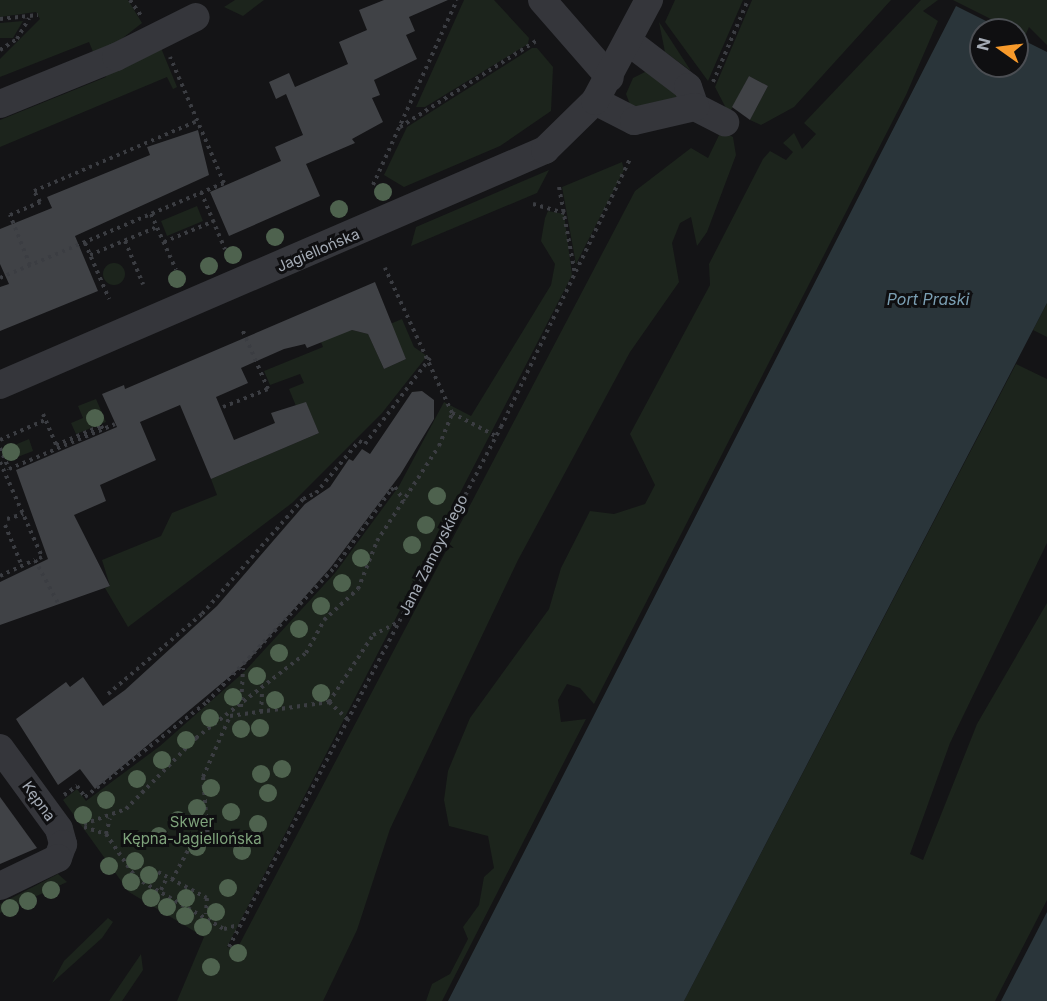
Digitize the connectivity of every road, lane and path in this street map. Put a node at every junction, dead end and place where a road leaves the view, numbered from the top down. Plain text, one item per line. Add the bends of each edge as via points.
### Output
1 (457, 0) edge
2 (542, 0) edge
3 (649, 0) edge
4 (748, 0) edge
5 (38, 15) dead end
6 (196, 17) dead end
7 (29, 18) junction
8 (0, 19) edge
9 (536, 41) dead end
10 (629, 42) junction
11 (0, 50) edge
12 (182, 85) dead end
13 (603, 89) junction
14 (700, 95) junction
15 (0, 104) edge
16 (197, 121) junction
17 (725, 122) dead end
18 (399, 127) junction
19 (630, 159) dead end
20 (374, 185) dead end
21 (558, 187) dead end
22 (201, 192) junction
23 (533, 204) dead end
24 (566, 213) junction
25 (151, 214) junction
26 (214, 221) junction
27 (157, 227) junction
28 (124, 241) junction
29 (164, 242) junction
30 (85, 243) junction
31 (225, 249) dead end
32 (90, 255) junction
33 (30, 265) junction
34 (386, 268) dead end
35 (176, 270) dead end
36 (575, 274) junction
37 (0, 278) edge
38 (143, 284) dead end
39 (109, 299) dead end
40 (242, 329) dead end
41 (430, 358) junction
42 (0, 386) edge
43 (223, 407) dead end
44 (452, 413) junction
45 (43, 414) dead end
46 (45, 420) junction
47 (115, 424) dead end
48 (105, 432) dead end
49 (496, 436) junction
50 (0, 440) edge
51 (0, 448) edge
52 (0, 462) edge
53 (404, 501) junction
54 (23, 514) junction
55 (7, 519) dead end
56 (5, 525) dead end
57 (35, 560) junction
58 (22, 566) junction
59 (0, 576) edge
60 (59, 605) dead end
61 (398, 623) junction
62 (243, 668) junction
63 (262, 691) junction
64 (108, 694) dead end
65 (329, 702) junction
66 (241, 707) junction
67 (261, 712) junction
68 (230, 716) junction
69 (347, 719) junction
70 (0, 748) edge
71 (58, 799) dead end
72 (110, 818) junction
73 (106, 834) junction
74 (158, 872) dead end
75 (167, 877) junction
76 (172, 880) junction
77 (0, 886) edge
78 (160, 890) dead end
79 (206, 914) dead end
80 (240, 924) junction
81 (229, 947) dead end

1 - 18 path
2 - 13 street
3 - 10 street
4 - 14 path via 710,89
5 - 7 path
6 - 15 street via 116,57
7 - 8 path
7 - 11 path via 17,39
9 - 18 path
10 - 13 street
10 - 14 street
12 - 16 path
13 - 14 street via 634,121
13 - 42 street, Jagiellońska via 563,136 523,162
14 - 17 street
16 - 22 path via 224,183
16 - 33 path via 34,192 40,202 10,215
18 - 20 path
19 - 36 path, Jana Zamoyskiego
21 - 24 path
22 - 25 path
22 - 26 path
23 - 24 path
24 - 36 path
25 - 27 path
25 - 30 path
26 - 29 path
26 - 31 path
27 - 28 path
27 - 29 path
28 - 32 path
28 - 38 path
29 - 35 path
30 - 32 path
30 - 33 path
32 - 39 path
33 - 37 path
34 - 41 path via 417,344
36 - 49 path, Jana Zamoyskiego
40 - 43 path via 268,389
41 - 44 path
41 - 64 path via 365,444 359,441 316,493 303,499 202,614
44 - 49 path
44 - 53 path
45 - 46 path
46 - 48 path via 56,445 101,426
46 - 50 path
47 - 51 path via 9,469
49 - 61 path, Jana Zamoyskiego
52 - 54 path
53 - 62 path via 395,487 391,490 335,567
53 - 63 path via 377,541 358,589 324,620 306,653
54 - 55 path
54 - 57 path via 42,557
56 - 58 path
57 - 58 path
57 - 60 path
58 - 59 path
61 - 65 path via 373,635
61 - 69 path, Jana Zamoyskiego
62 - 66 path
62 - 71 path via 85,797 77,786
63 - 66 path
63 - 67 path
65 - 67 path
65 - 69 path
66 - 68 path
67 - 68 path
68 - 72 path via 202,733 150,788
68 - 76 path via 203,777 208,840 193,841
69 - 80 path, Jana Zamoyskiego
70 - 77 street, Kępna via 59,829 63,850 58,858
72 - 73 path
72 - 73 path via 77,826
73 - 80 path via 136,878 224,928
74 - 75 path
75 - 76 path
75 - 78 path
76 - 79 path via 207,898
80 - 81 path, Jana Zamoyskiego

